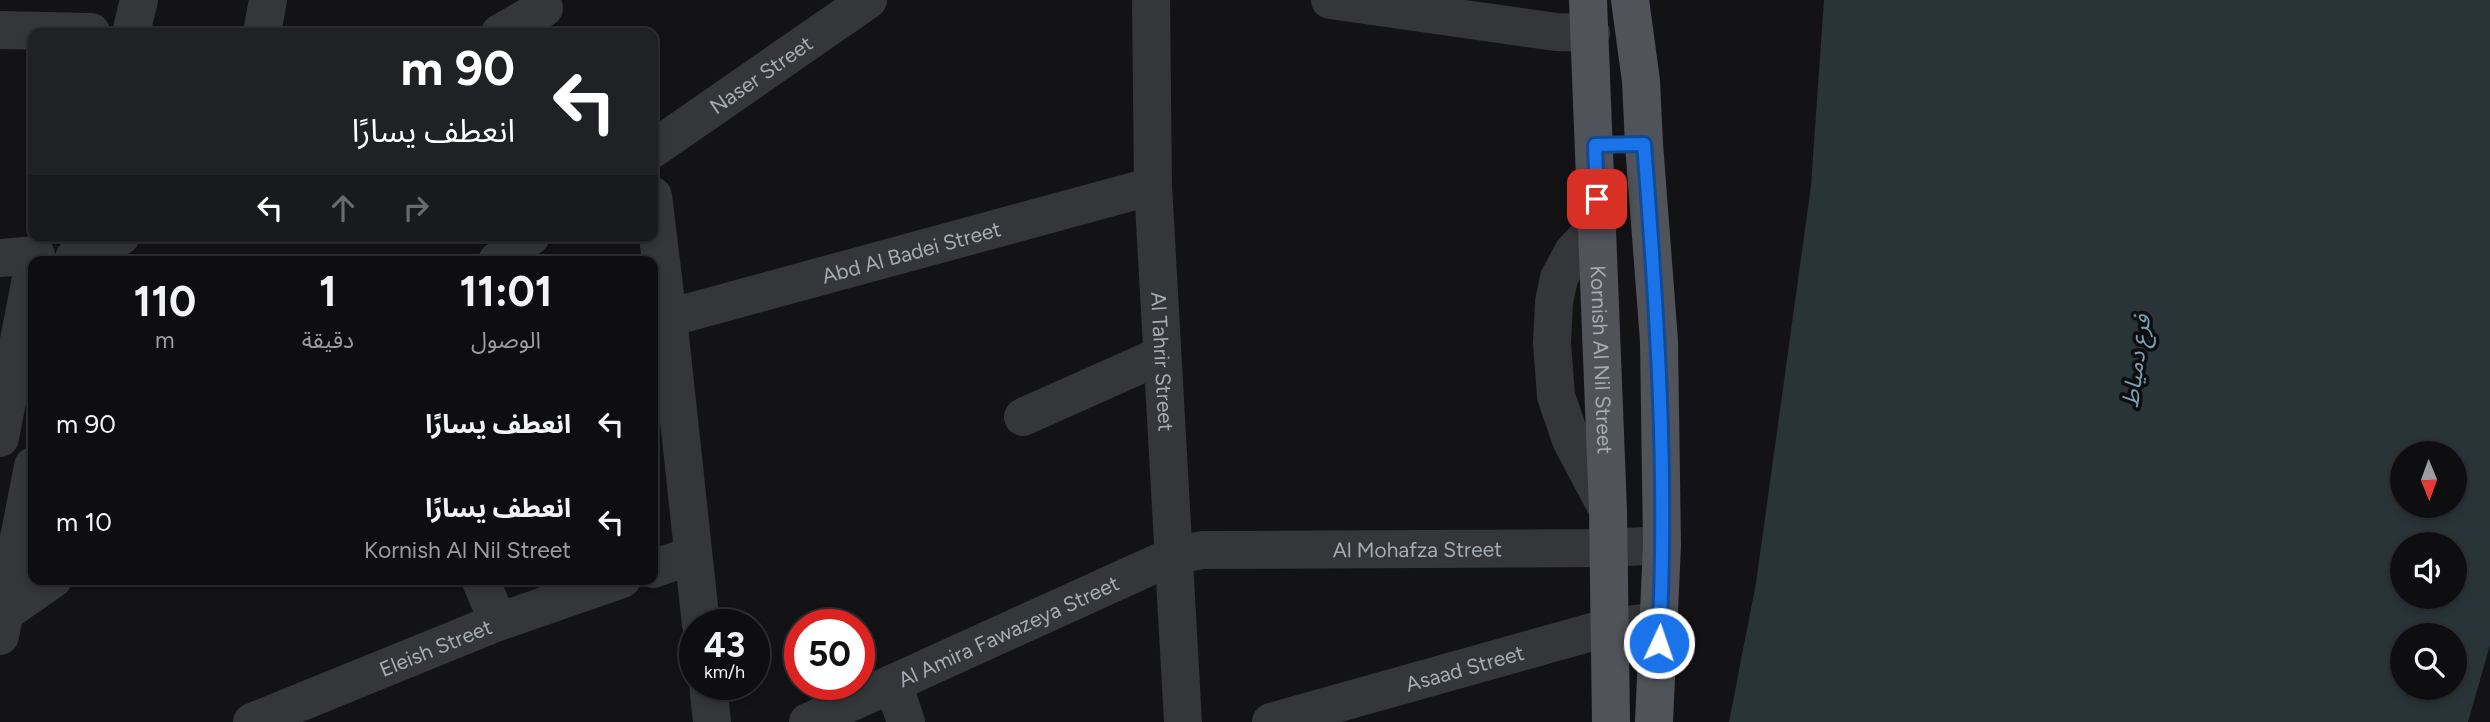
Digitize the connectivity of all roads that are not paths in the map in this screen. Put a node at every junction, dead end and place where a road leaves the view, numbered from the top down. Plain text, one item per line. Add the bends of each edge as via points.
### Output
1 (139, 0) edge
2 (268, 0) edge
3 (868, 0) edge
4 (1151, 0) edge
5 (1330, 0) edge
6 (1630, 0) edge
7 (1420, 6) edge
8 (544, 8) dead end
9 (1590, 17) edge
10 (93, 22) edge
11 (132, 28) edge
12 (263, 28) edge
13 (509, 28) edge
14 (0, 30) edge
15 (1644, 144) junction
16 (1595, 145) junction
17 (658, 146) edge
18 (1153, 186) junction
19 (1598, 226) junction
20 (658, 237) edge
21 (104, 242) edge
22 (523, 242) edge
23 (76, 252) edge
24 (504, 256) edge
25 (28, 262) edge
26 (668, 318) junction
27 (1163, 355) junction
28 (1023, 417) dead end
29 (0, 438) edge
30 (28, 490) edge
31 (1608, 510) junction
32 (1662, 545) junction
33 (1608, 548) junction
34 (693, 555) junction
35 (1173, 556) junction
36 (658, 567) edge
37 (46, 585) edge
38 (483, 585) edge
39 (605, 585) edge
40 (699, 609) edge
41 (1660, 621) junction
42 (1, 622) edge
43 (498, 622) junction
44 (1610, 627) junction
45 (893, 683) junction
46 (710, 700) edge
47 (252, 722) edge
48 (712, 722) edge
49 (807, 722) edge
50 (906, 722) edge
51 (1183, 722) edge
52 (1271, 722) edge
53 (1611, 722) edge
54 (1654, 722) edge

1 - 11 street
2 - 12 street
3 - 17 street, Naser Street
4 - 18 street, Al Tahrir Street
5 - 7 street
6 - 15 main road via 1642,81
7 - 9 street via 1556,32
8 - 13 street
9 - 16 main road, Kornish Al Nil Street
10 - 14 street
15 - 16 main road
15 - 32 main road via 1659,341
16 - 19 main road, Kornish Al Nil Street
18 - 26 street, Abd Al Badei Street
18 - 27 street, Al Tahrir Street
19 - 31 main road, Kornish Al Nil Street
19 - 31 street via 1573,252 1559,278 1552,343 1556,396 1563,418
20 - 26 street
21 - 23 street
22 - 24 street
25 - 29 street
26 - 34 street
27 - 28 street
27 - 35 street, Al Tahrir Street
30 - 42 street
31 - 33 main road, Kornish Al Nil Street
32 - 33 street, Al Mohafza Street
32 - 41 main road
33 - 35 street, Al Mohafza Street via 1202,550
33 - 44 main road, Kornish Al Nil Street
34 - 36 street
34 - 40 street
35 - 45 street, Al Amira Fawazeya Street
35 - 51 street, Al Tahrir Street
37 - 42 street
38 - 43 street
39 - 43 street, Eleish Street
41 - 44 street, Asaad Street
41 - 54 main road
43 - 47 street, Eleish Street
44 - 52 street, Asaad Street
44 - 53 main road, Kornish Al Nil Street
45 - 49 street, Al Amira Fawazeya Street
45 - 50 street
46 - 48 street

